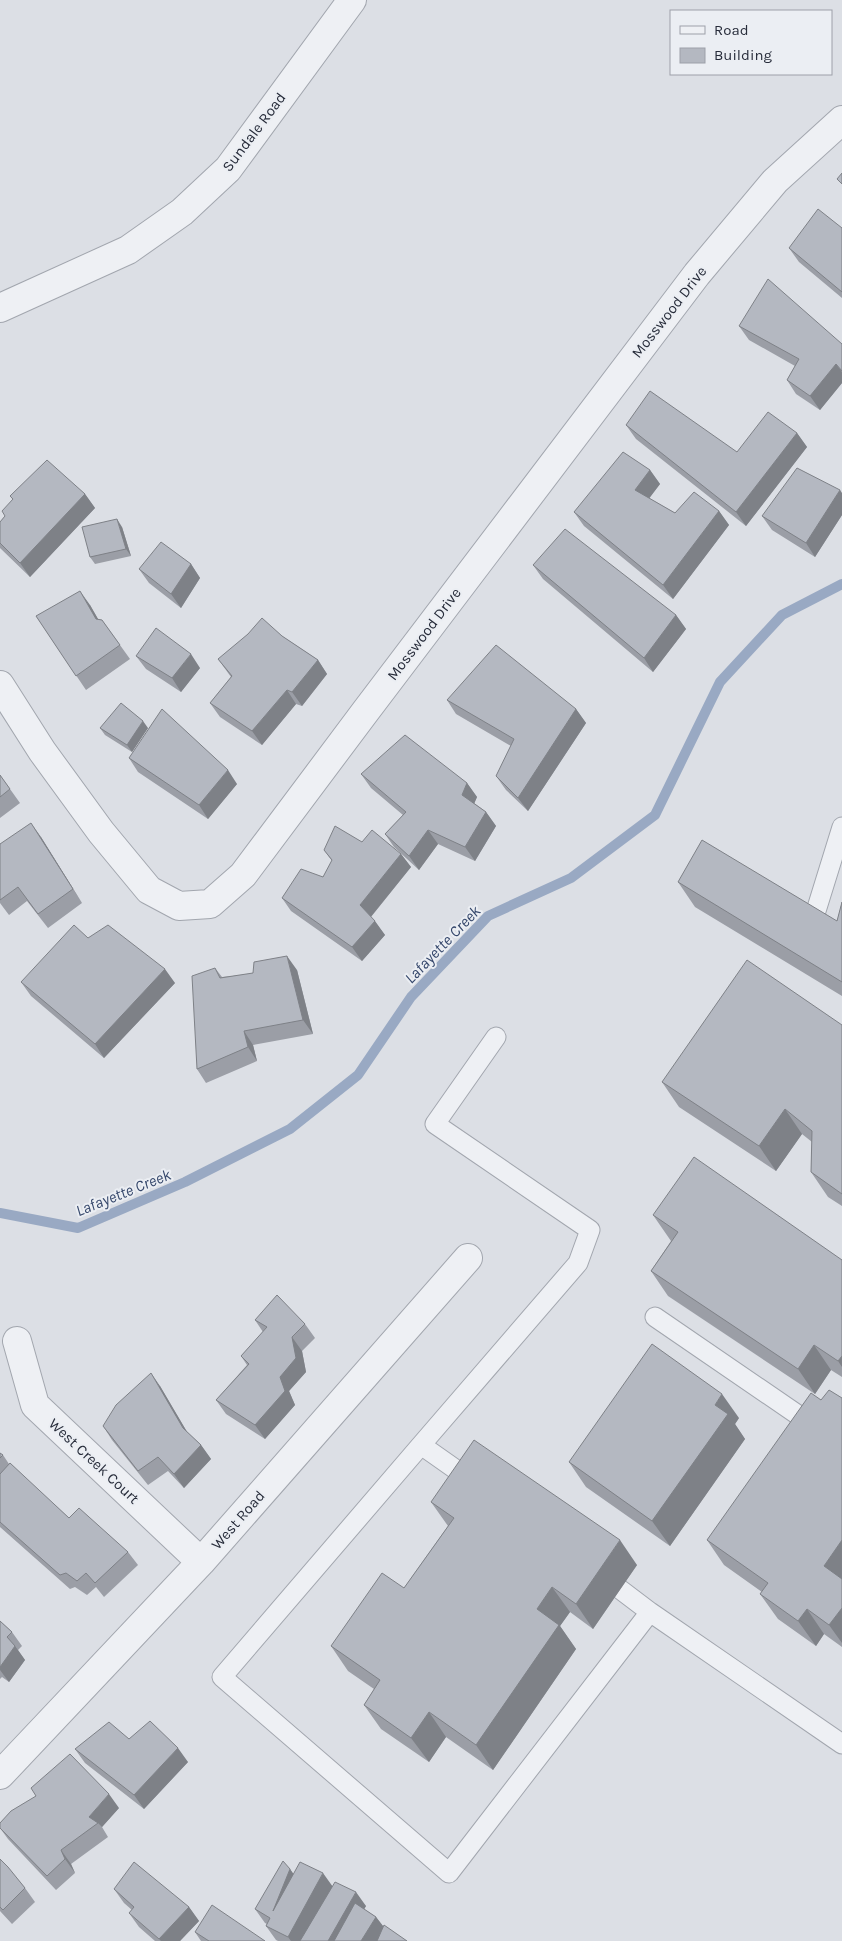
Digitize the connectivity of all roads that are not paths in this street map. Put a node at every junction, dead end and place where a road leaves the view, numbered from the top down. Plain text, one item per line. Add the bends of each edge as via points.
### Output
1 (352, 0) edge
2 (842, 120) edge
3 (0, 308) edge
4 (0, 685) edge
5 (842, 827) edge
6 (816, 911) edge
7 (496, 1037) dead end
8 (468, 1258) dead end
9 (655, 1317) dead end
10 (17, 1340) dead end
11 (820, 1430) edge
12 (421, 1445) junction
13 (477, 1485) edge
14 (201, 1562) junction
15 (621, 1590) dead end
16 (650, 1612) junction
17 (842, 1744) edge
18 (0, 1774) edge

1 - 3 street, Sundale Road via 228,169 182,212 128,250
2 - 4 street, Mosswood Drive via 775,181 697,274 243,875 210,904 178,906 149,890 101,832 42,751
5 - 6 lane
7 - 12 lane via 435,1124 590,1230 578,1263
8 - 14 street, West Road
9 - 11 lane
10 - 14 street, West Creek Court via 35,1405
12 - 13 lane
12 - 16 lane via 222,1677 449,1873
14 - 18 street, West Road
15 - 16 lane
16 - 17 lane

